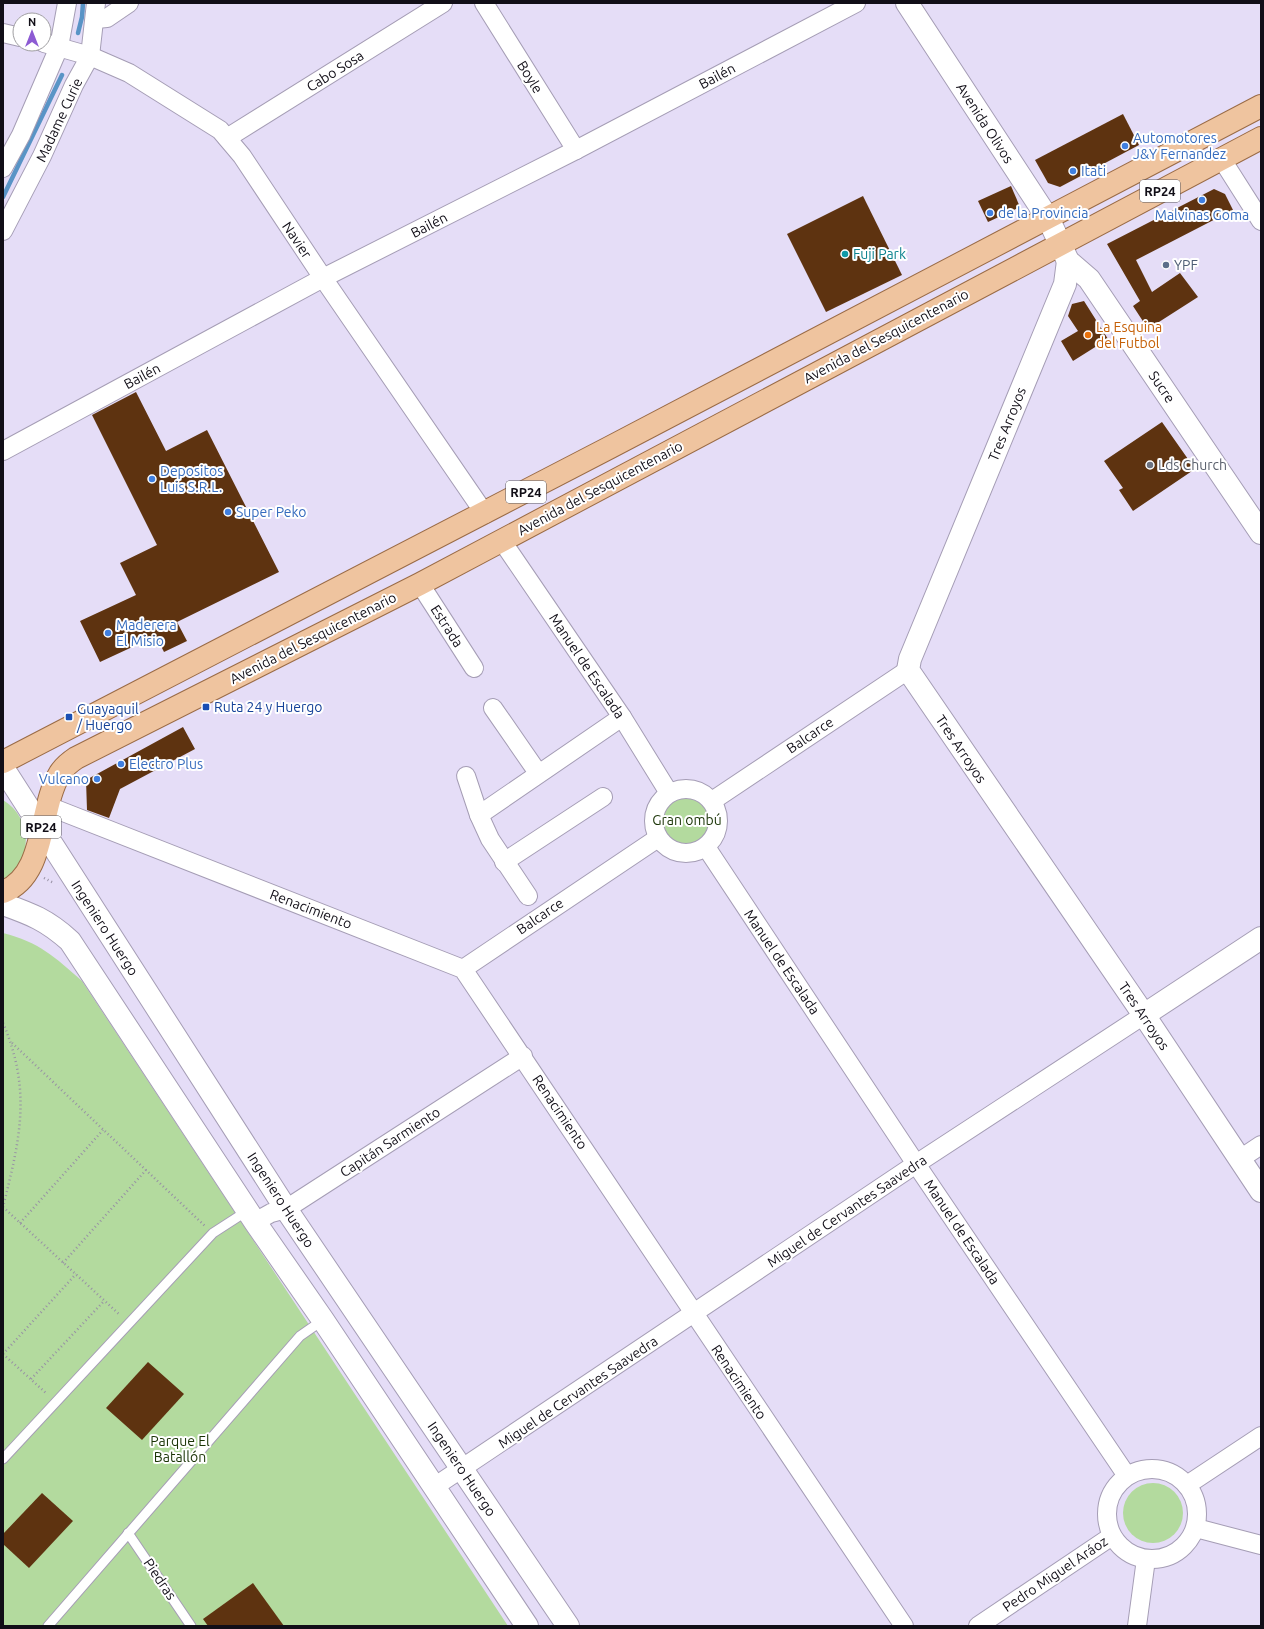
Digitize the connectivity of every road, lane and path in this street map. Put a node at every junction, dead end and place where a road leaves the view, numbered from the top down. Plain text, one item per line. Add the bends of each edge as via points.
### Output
1 (67, 3) edge
2 (129, 3) edge
3 (443, 3) edge
4 (484, 3) edge
5 (856, 3) edge
6 (907, 3) edge
7 (96, 11) edge
8 (52, 45) edge
9 (50, 52) edge
10 (90, 56) junction
11 (1261, 106) edge
12 (227, 138) junction
13 (1261, 138) edge
14 (576, 150) junction
15 (1221, 158) junction
16 (3, 168) edge
17 (1049, 220) junction
18 (1261, 221) edge
19 (3, 231) edge
20 (1064, 253) junction
21 (323, 278) junction
22 (3, 450) edge
23 (485, 514) junction
24 (1261, 533) edge
25 (502, 541) junction
26 (420, 584) junction
27 (474, 668) dead end
28 (908, 670) junction
29 (493, 708) dead end
30 (622, 716) junction
31 (3, 762) edge
32 (3, 768) edge
33 (538, 773) junction
34 (466, 776) dead end
35 (669, 793) junction
36 (603, 798) dead end
37 (712, 801) junction
38 (48, 806) junction
39 (479, 815) junction
40 (41, 828) junction
41 (658, 838) junction
42 (706, 847) junction
43 (504, 862) junction
44 (3, 892) edge
45 (528, 896) dead end
46 (3, 904) edge
47 (1261, 938) edge
48 (463, 969) junction
49 (1144, 1015) junction
50 (3, 1023) edge
51 (12, 1043) junction
52 (523, 1056) junction
53 (103, 1130) junction
54 (1261, 1145) edge
55 (1240, 1159) junction
56 (916, 1164) junction
57 (146, 1170) junction
58 (1261, 1191) edge
59 (3, 1207) edge
60 (286, 1209) junction
61 (251, 1217) junction
62 (20, 1223) junction
63 (213, 1234) junction
64 (63, 1263) junction
65 (76, 1274) junction
66 (344, 1294) junction
67 (104, 1301) junction
68 (694, 1313) junction
69 (320, 1316) junction
70 (129, 1324) junction
71 (3, 1354) edge
72 (31, 1379) junction
73 (56, 1402) junction
74 (1261, 1436) edge
75 (3, 1459) edge
76 (462, 1469) junction
77 (1127, 1476) junction
78 (1187, 1484) junction
79 (434, 1487) junction
80 (1196, 1528) junction
81 (128, 1533) junction
82 (1112, 1536) junction
83 (1261, 1545) edge
84 (1146, 1559) junction
85 (48, 1626) edge
86 (191, 1626) edge
87 (527, 1626) edge
88 (568, 1626) edge
89 (904, 1626) edge
90 (978, 1626) edge
91 (1137, 1626) edge

1 - 8 street, Madame Curie
2 - 7 street via 107,18
3 - 12 street, Cabo Sosa
4 - 14 street, Boyle
5 - 14 street, Bailén
6 - 17 street, Avenida Olivos
7 - 10 street, Madame Curie
8 - 10 street, Navier
9 - 16 street, Madame Curie via 21,134
10 - 12 street, Navier via 129,73 220,130
10 - 19 street, Madame Curie
11 - 17 main road, Avenida del Sesquicentenario / RP24
12 - 21 street, Navier via 242,156
13 - 15 main road, Avenida del Sesquicentenario / RP24
14 - 21 street, Bailén
15 - 18 street
15 - 20 main road, Avenida del Sesquicentenario / RP24
17 - 20 street, Avenida Olivos
17 - 23 main road, Avenida del Sesquicentenario / RP24
20 - 24 street, Sucre via 1089,279
20 - 25 main road, Avenida del Sesquicentenario / RP24
20 - 28 street, Tres Arroyos via 1065,284 910,659
21 - 22 street, Bailén
21 - 23 street, Navier
23 - 31 main road, Avenida del Sesquicentenario / RP24
25 - 26 main road, Avenida del Sesquicentenario / RP24
25 - 30 street, Manuel de Escalada
26 - 27 street, Estrada
26 - 38 main road, Avenida del Sesquicentenario / RP24 via 76,758 60,773
28 - 37 street, Balcarce
28 - 49 street, Tres Arroyos
29 - 33 street
30 - 33 street
30 - 35 street, Manuel de Escalada
32 - 40 street, Ingeniero Huergo
33 - 39 street
34 - 39 street
35 - 37 street via 687,788 700,792
35 - 41 street via 661,800 653,819
36 - 43 street
37 - 42 street via 718,815 718,830
38 - 40 main road, Avenida del Sesquicentenario / RP24
38 - 48 street, Renacimiento
39 - 43 street
40 - 44 main road, Avenida del Sesquicentenario / RP24 via 31,867 14,887
40 - 60 street, Ingeniero Huergo
41 - 42 street via 664,845 680,853 698,851
41 - 48 street, Balcarce
42 - 56 street, Manuel de Escalada
43 - 45 street
46 - 61 street via 39,917 70,941
47 - 49 street, Miguel de Cervantes Saavedra
48 - 52 street, Renacimiento
49 - 55 street, Tres Arroyos
49 - 56 street, Miguel de Cervantes Saavedra
50 - 51 path
51 - 53 path
51 - 59 path via 22,1106 18,1145
52 - 60 street, Capitán Sarmiento
52 - 68 street, Renacimiento
53 - 57 path
53 - 62 path
54 - 55 street
55 - 58 street, Tres Arroyos
56 - 68 street, Miguel de Cervantes Saavedra
56 - 77 street, Manuel de Escalada
57 - 63 path
57 - 64 path
59 - 62 path
60 - 61 street, Capitán Sarmiento
60 - 66 street, Ingeniero Huergo
61 - 63 lane
61 - 69 street
62 - 64 path
63 - 70 lane
64 - 65 path
65 - 67 path
65 - 71 path
66 - 69 street
66 - 76 street, Ingeniero Huergo
67 - 70 path
67 - 72 path
68 - 76 street, Miguel de Cervantes Saavedra
68 - 89 street, Renacimiento
69 - 79 street
69 - 81 lane
70 - 73 lane
71 - 72 path
72 - 73 path
73 - 75 lane
74 - 78 street
76 - 79 street, Miguel de Cervantes Saavedra
76 - 88 street, Ingeniero Huergo
77 - 78 street via 1139,1470 1152,1468 1171,1473
77 - 82 street via 1117,1484 1106,1509 1107,1523
78 - 80 street via 1195,1498 1198,1513
79 - 87 street
80 - 83 street
80 - 84 street via 1188,1542 1177,1552 1162,1559
81 - 85 lane
81 - 86 lane, Piedras
82 - 84 street via 1132,1555
82 - 90 street, Pedro Miguel Aráoz
84 - 91 street

